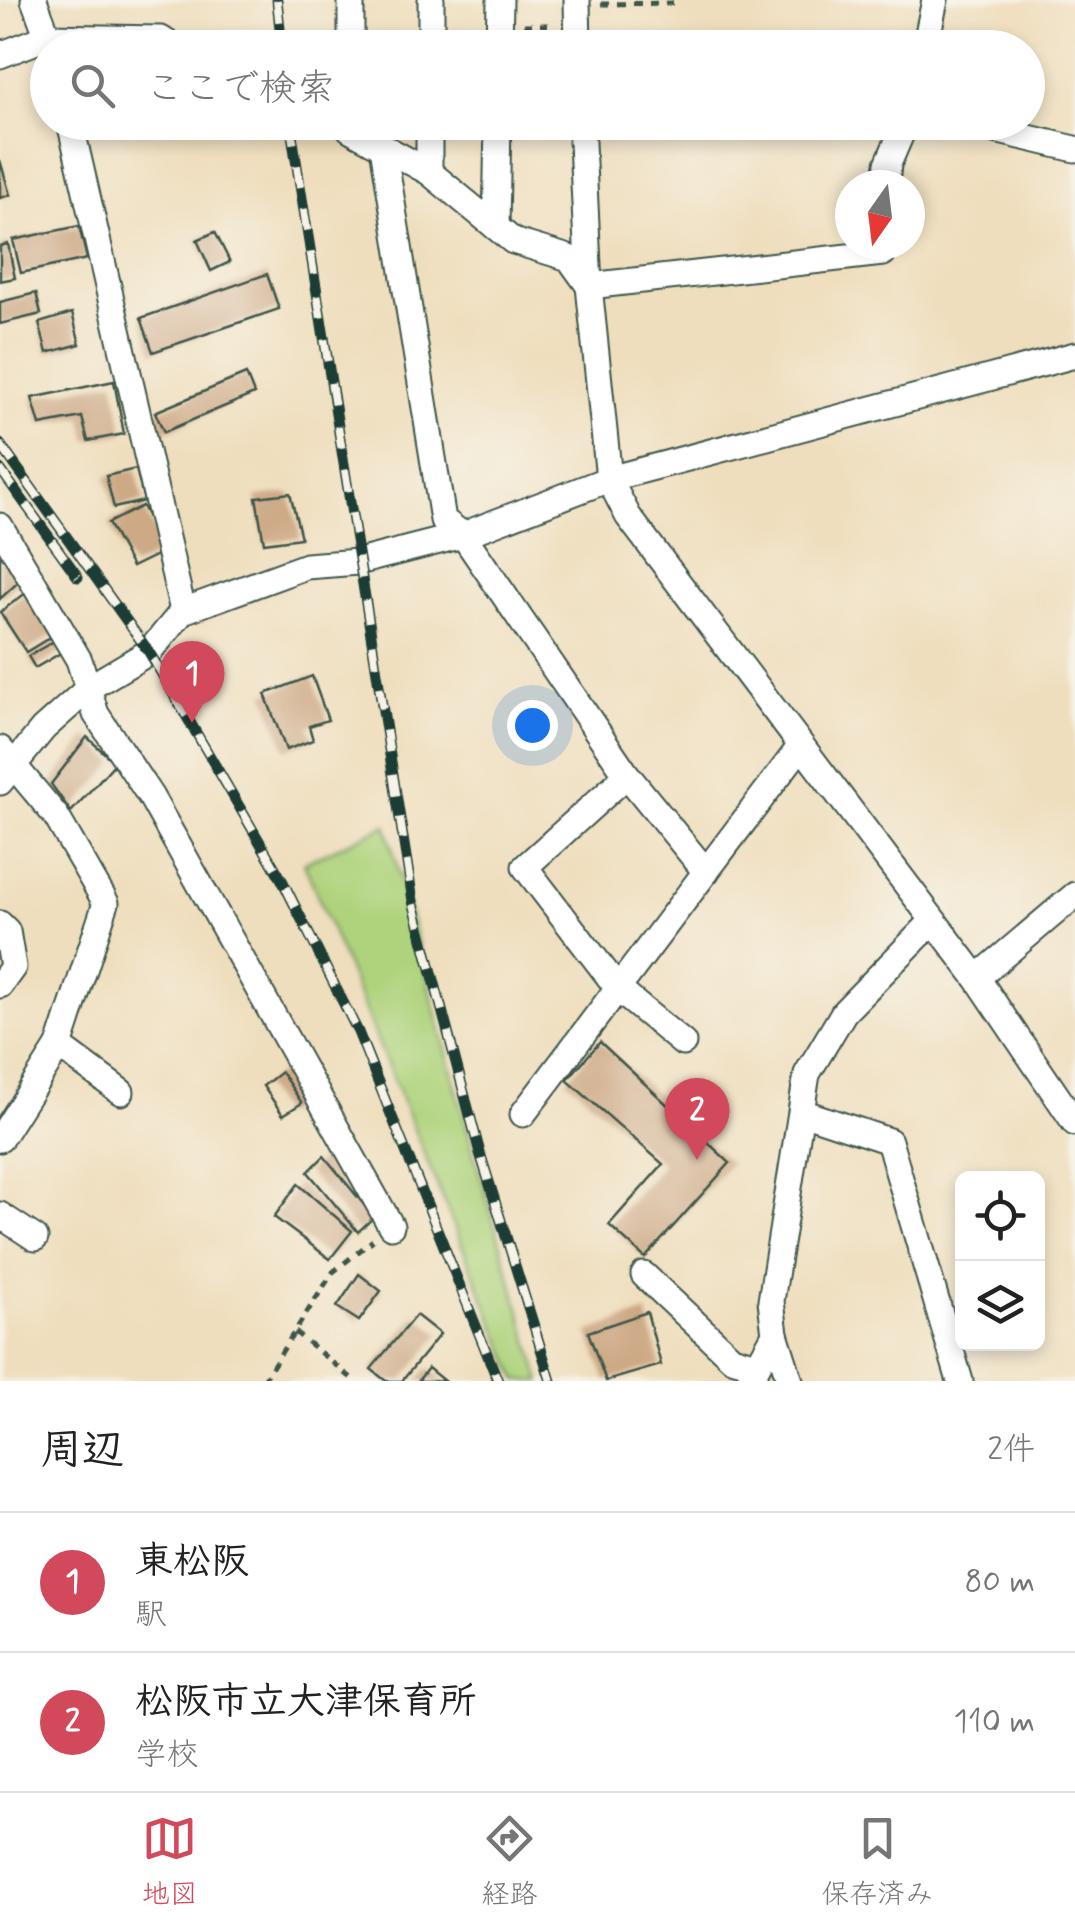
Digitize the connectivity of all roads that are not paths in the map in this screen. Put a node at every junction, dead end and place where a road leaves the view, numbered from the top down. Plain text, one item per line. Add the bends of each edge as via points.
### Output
1 (34, 0) edge
2 (351, 0) edge
3 (430, 0) edge
4 (500, 0) edge
5 (577, 0) edge
6 (935, 0) edge
7 (45, 30) edge
8 (350, 30) edge
9 (430, 30) edge
10 (500, 30) edge
11 (578, 30) edge
12 (929, 30) edge
13 (30, 47) edge
14 (0, 54) edge
15 (74, 140) edge
16 (369, 140) edge
17 (429, 140) edge
18 (498, 140) edge
19 (581, 140) edge
20 (898, 140) edge
21 (1035, 140) edge
22 (382, 147) junction
23 (1075, 150) edge
24 (887, 170) edge
25 (428, 172) junction
26 (496, 227) junction
27 (835, 258) edge
28 (589, 286) junction
29 (1075, 355) edge
30 (609, 479) junction
31 (0, 526) edge
32 (463, 535) junction
33 (184, 611) junction
34 (90, 687) junction
35 (800, 747) junction
36 (4, 766) edge
37 (627, 775) junction
38 (706, 872) junction
39 (1075, 895) edge
40 (932, 922) junction
41 (0, 924) edge
42 (977, 978) junction
43 (0, 986) edge
44 (620, 991) junction
45 (684, 1043) dead end
46 (59, 1046) junction
47 (122, 1092) dead end
48 (802, 1112) junction
49 (523, 1114) dead end
50 (1075, 1123) edge
51 (0, 1140) edge
52 (0, 1215) edge
53 (391, 1226) road end
54 (35, 1238) dead end
55 (644, 1275) dead end
56 (775, 1334) junction
57 (753, 1373) edge
58 (790, 1381) edge
59 (960, 1381) edge

1 - 7 street
2 - 8 street
3 - 9 street
4 - 10 street
5 - 11 street
6 - 12 street
13 - 14 street
15 - 33 street
16 - 22 street
17 - 25 street
18 - 26 street
19 - 28 street
20 - 24 street
21 - 23 street
22 - 25 street
22 - 32 street via 443,520
25 - 26 street
26 - 28 street via 513,240 569,258
27 - 28 street
28 - 30 street
29 - 30 street
30 - 32 street
30 - 35 street via 628,516
31 - 34 street
32 - 33 street via 358,562 306,566
32 - 37 street
33 - 34 street via 149,652
34 - 36 street
34 - 53 street via 96,714 151,797
35 - 38 street
35 - 40 street
36 - 46 street via 56,816 106,903
37 - 38 street
37 - 44 street via 525,867
38 - 44 street
39 - 42 street
40 - 42 street
40 - 48 street via 844,1012 807,1074
41 - 43 street via 13,967
42 - 50 street
44 - 45 street
44 - 49 street
46 - 47 street
46 - 51 street
48 - 56 street via 771,1301
48 - 59 street via 889,1141
52 - 54 street
55 - 57 street
56 - 57 street
56 - 58 street

